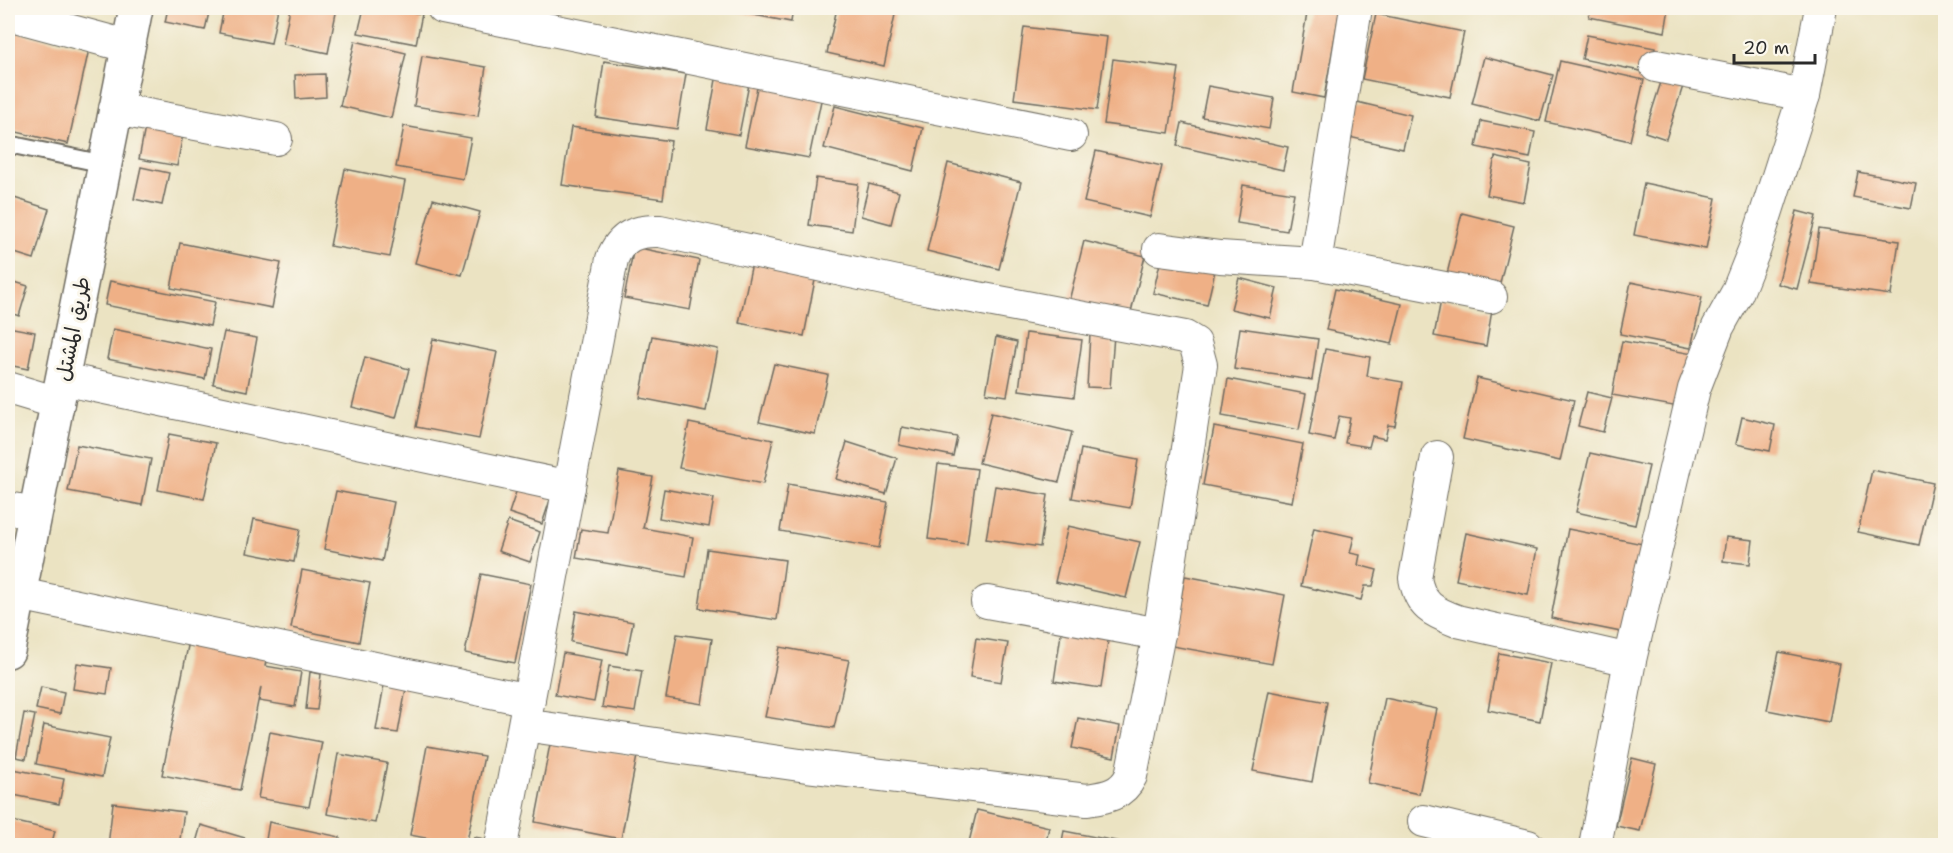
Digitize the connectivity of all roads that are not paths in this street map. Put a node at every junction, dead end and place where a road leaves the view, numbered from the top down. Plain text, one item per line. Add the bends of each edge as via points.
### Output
1 (136, 8) edge
2 (443, 8) edge
3 (1356, 8) edge
4 (1821, 8) edge
5 (8, 14) edge
6 (127, 46) junction
7 (1656, 66) dead end
8 (1804, 95) junction
9 (115, 109) junction
10 (1071, 135) dead end
11 (276, 139) dead end
12 (8, 144) edge
13 (105, 164) junction
14 (1159, 249) dead end
15 (1315, 263) junction
16 (1491, 297) dead end
17 (8, 388) edge
18 (61, 391) junction
19 (1437, 457) dead end
20 (569, 487) junction
21 (21, 511) edge
22 (19, 594) junction
23 (987, 602) dead end
24 (1159, 634) junction
25 (8, 651) edge
26 (1630, 660) junction
27 (526, 713) junction
28 (1424, 821) dead end
29 (501, 846) edge
30 (1528, 846) edge
31 (1595, 846) edge

1 - 6 main road, طريق المشتل
2 - 10 street
3 - 15 street
4 - 8 street
5 - 6 street
6 - 9 main road, طريق المشتل
7 - 8 street
8 - 26 street via 1755,248 1694,389
9 - 11 street
9 - 13 main road, طريق المشتل
12 - 13 lane
13 - 18 main road, طريق المشتل
14 - 15 street
15 - 16 street
17 - 18 street
18 - 20 street
18 - 21 main road, طريق المشتل
19 - 26 street via 1415,578 1418,595 1434,613
20 - 24 street via 612,259 617,246 630,234 642,230 1185,337 1195,343 1201,365
20 - 27 street
21 - 22 main road, طريق المشتل
22 - 25 main road, طريق المشتل
22 - 27 street
23 - 24 street
24 - 27 street via 1127,786 1116,794 1087,800 807,766
26 - 31 street
27 - 29 street
28 - 30 street

